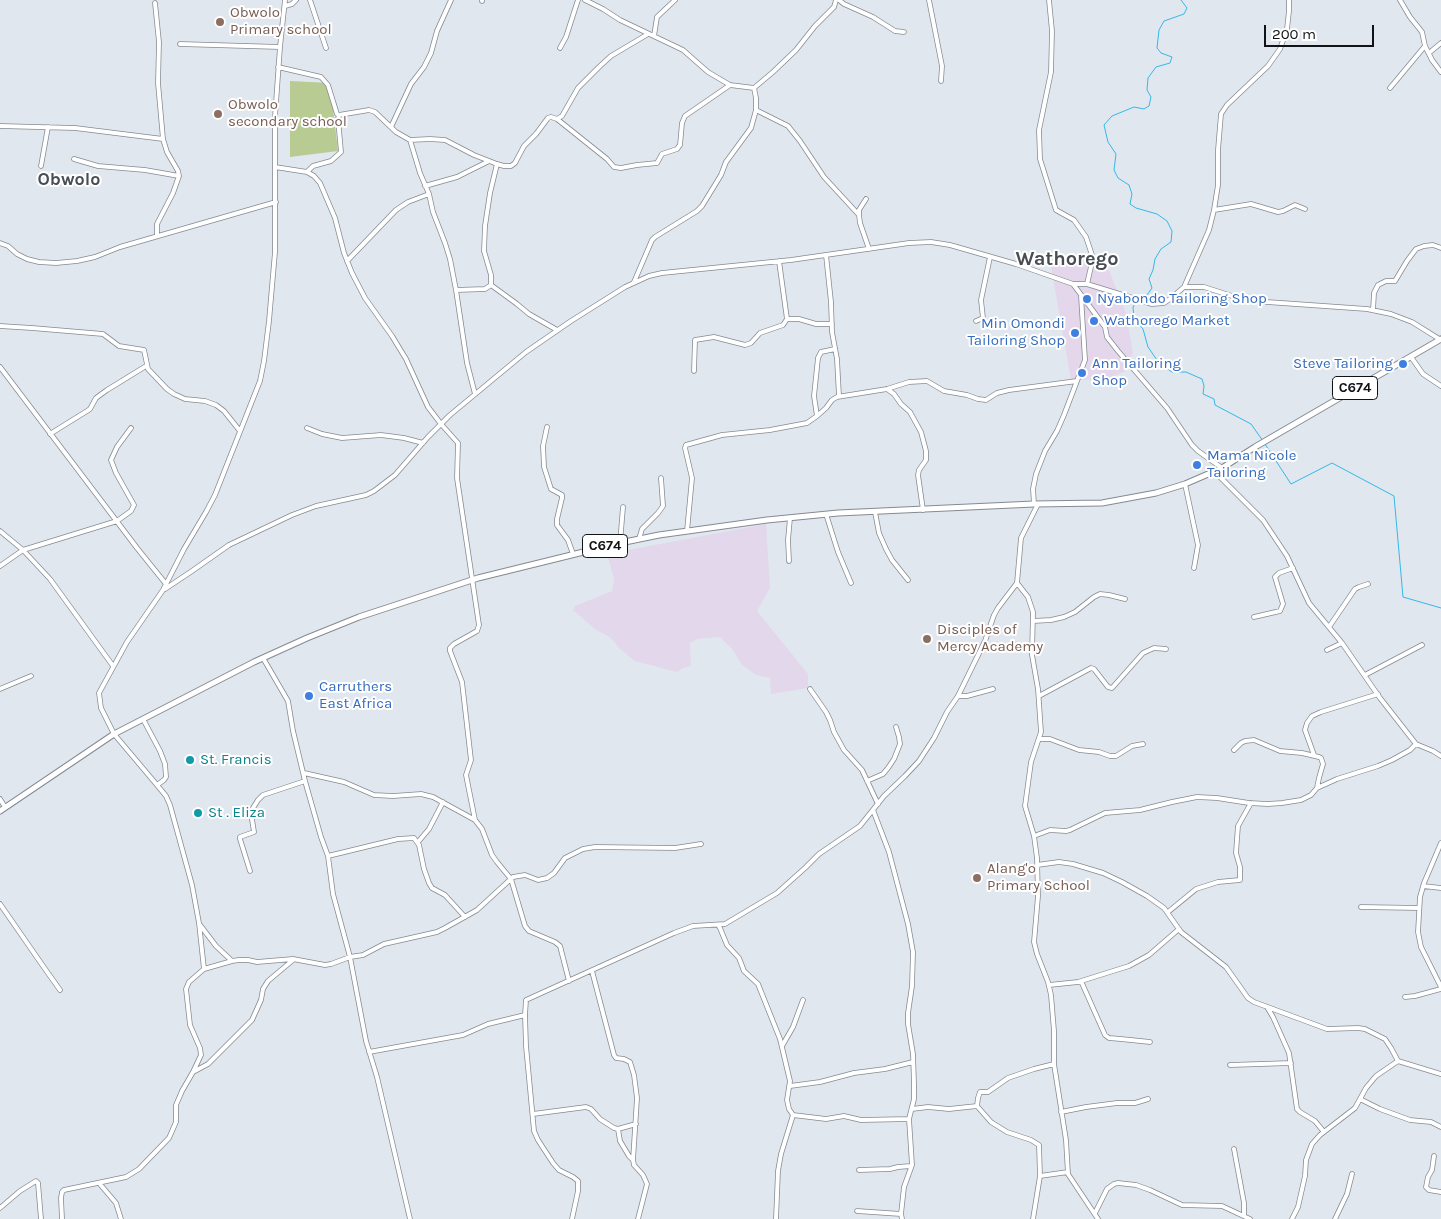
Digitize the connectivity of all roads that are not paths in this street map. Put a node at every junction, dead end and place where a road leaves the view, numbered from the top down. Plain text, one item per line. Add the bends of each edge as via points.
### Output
1 (285, 0) edge
2 (296, 0) edge
3 (310, 0) edge
4 (451, 0) edge
5 (578, 0) edge
6 (585, 0) edge
7 (675, 0) edge
8 (838, 0) edge
9 (929, 0) edge
10 (1049, 0) edge
11 (1289, 0) edge
12 (1400, 0) edge
13 (155, 1) edge
14 (285, 6) junction
15 (904, 32) dead end
16 (648, 34) junction
17 (654, 36) junction
18 (1441, 43) edge
19 (180, 44) dead end
20 (1424, 46) junction
21 (280, 47) junction
22 (326, 48) dead end
23 (560, 48) dead end
24 (1429, 53) junction
25 (278, 67) junction
26 (1441, 72) edge
27 (941, 81) dead end
28 (730, 85) junction
29 (754, 88) junction
30 (1390, 88) dead end
31 (756, 110) junction
32 (340, 115) junction
33 (557, 120) junction
34 (0, 126) edge
35 (48, 127) junction
36 (391, 127) junction
37 (163, 138) junction
38 (410, 140) junction
39 (74, 159) dead end
40 (490, 161) junction
41 (497, 164) junction
42 (41, 166) dead end
43 (275, 166) junction
44 (307, 172) junction
45 (178, 176) junction
46 (425, 186) junction
47 (429, 194) junction
48 (866, 198) dead end
49 (276, 202) junction
50 (1305, 209) dead end
51 (1214, 210) junction
52 (859, 216) junction
53 (157, 236) junction
54 (0, 243) edge
55 (1441, 248) edge
56 (869, 249) junction
57 (826, 256) junction
58 (990, 257) junction
59 (348, 261) junction
60 (779, 261) junction
61 (634, 282) junction
62 (1073, 284) junction
63 (1087, 284) junction
64 (491, 285) junction
65 (1184, 287) junction
66 (456, 290) junction
67 (1082, 296) junction
68 (1373, 310) junction
69 (787, 319) junction
70 (976, 321) dead end
71 (832, 324) junction
72 (0, 326) edge
73 (557, 330) junction
74 (1441, 339) edge
75 (835, 349) junction
76 (1411, 357) junction
77 (146, 366) junction
78 (0, 367) edge
79 (694, 371) dead end
80 (1077, 381) junction
81 (1441, 386) edge
82 (887, 389) junction
83 (475, 394) junction
84 (840, 396) junction
85 (817, 416) junction
86 (441, 424) junction
87 (547, 427) dead end
88 (131, 428) dead end
89 (307, 428) dead end
90 (240, 431) junction
91 (50, 434) junction
92 (423, 443) junction
93 (1218, 468) junction
94 (661, 478) dead end
95 (1185, 484) junction
96 (1036, 504) junction
97 (623, 507) dead end
98 (923, 510) junction
99 (875, 512) junction
100 (826, 514) junction
101 (790, 518) junction
102 (117, 521) junction
103 (0, 531) edge
104 (688, 531) junction
105 (639, 539) junction
106 (620, 542) junction
107 (23, 550) junction
108 (573, 554) junction
109 (789, 561) dead end
110 (0, 566) edge
111 (1194, 568) dead end
112 (1293, 568) junction
113 (472, 580) junction
114 (908, 580) dead end
115 (851, 583) dead end
116 (1017, 583) junction
117 (166, 584) junction
118 (1368, 584) dead end
119 (163, 590) junction
120 (1125, 599) dead end
121 (1254, 617) dead end
122 (1033, 620) junction
123 (1329, 627) junction
124 (1342, 643) junction
125 (1422, 645) dead end
126 (1166, 650) dead end
127 (1327, 650) dead end
128 (263, 658) junction
129 (114, 666) junction
130 (1365, 675) junction
131 (31, 676) dead end
132 (0, 689) edge
133 (810, 689) dead end
134 (993, 689) dead end
135 (1378, 694) junction
136 (958, 696) junction
137 (1039, 696) junction
138 (143, 719) junction
139 (896, 726) dead end
140 (114, 734) junction
141 (1039, 739) junction
142 (1143, 744) dead end
143 (1416, 744) junction
144 (1234, 750) dead end
145 (1314, 755) junction
146 (1441, 756) edge
147 (304, 773) junction
148 (305, 781) junction
149 (867, 781) junction
150 (157, 785) junction
151 (1318, 788) junction
152 (0, 799) edge
153 (443, 802) junction
154 (1250, 803) junction
155 (878, 804) junction
156 (3, 809) edge
157 (873, 810) junction
158 (475, 820) junction
159 (1034, 836) junction
160 (418, 842) junction
161 (1441, 843) edge
162 (701, 844) dead end
163 (328, 856) junction
164 (1037, 865) junction
165 (250, 871) dead end
166 (510, 879) junction
167 (1423, 886) junction
168 (1441, 888) edge
169 (0, 904) edge
170 (1362, 907) dead end
171 (1419, 908) junction
172 (1168, 912) junction
173 (465, 917) junction
174 (199, 923) junction
175 (718, 925) junction
176 (1179, 929) junction
177 (350, 957) junction
178 (293, 959) junction
179 (232, 961) junction
180 (204, 969) junction
181 (592, 971) junction
182 (569, 981) junction
183 (1081, 981) junction
184 (1049, 985) junction
185 (1441, 988) edge
186 (60, 990) dead end
187 (1405, 997) dead end
188 (803, 1000) dead end
189 (1267, 1007) junction
190 (525, 1015) junction
191 (1150, 1042) dead end
192 (782, 1046) junction
193 (369, 1052) junction
194 (913, 1062) junction
195 (1291, 1062) junction
196 (1398, 1062) junction
197 (1054, 1064) junction
198 (1230, 1065) dead end
199 (193, 1072) junction
200 (1441, 1074) edge
201 (790, 1086) junction
202 (1360, 1099) junction
203 (1148, 1100) dead end
204 (977, 1106) junction
205 (912, 1109) junction
206 (1061, 1112) junction
207 (533, 1114) junction
208 (793, 1114) junction
209 (909, 1120) junction
210 (636, 1124) junction
211 (1441, 1127) edge
212 (618, 1129) junction
213 (1324, 1132) junction
214 (1234, 1148) dead end
215 (1434, 1156) dead end
216 (633, 1160) junction
217 (912, 1166) junction
218 (859, 1170) dead end
219 (1068, 1172) junction
220 (1352, 1174) dead end
221 (1040, 1176) junction
222 (99, 1183) junction
223 (1441, 1192) edge
224 (0, 1208) edge
225 (857, 1211) dead end
226 (1095, 1213) junction
227 (1244, 1216) junction
228 (41, 1217) edge
229 (902, 1217) edge
230 (574, 1218) edge
231 (35, 1219) edge
232 (62, 1219) edge
233 (121, 1219) edge
234 (410, 1219) edge
235 (638, 1219) edge
236 (776, 1219) edge
237 (1033, 1219) edge
238 (1098, 1219) edge
239 (1250, 1219) edge
240 (1292, 1219) edge
241 (1335, 1219) edge

1 - 14 street
2 - 14 street
3 - 22 street
4 - 36 street via 424,67 411,84
5 - 23 street
6 - 16 street
7 - 17 street via 658,18
8 - 15 street via 895,31
8 - 29 street via 796,50
9 - 27 street via 942,66
10 - 63 street via 1051,72 1039,130 1040,159 1056,210 1074,220 1086,237 1094,258
11 - 51 street via 1287,29 1280,49 1268,66 1221,114
12 - 20 street via 1422,32
13 - 37 street
14 - 21 street
16 - 17 street
16 - 33 street via 599,67 578,88
17 - 28 street via 683,50 708,72
18 - 24 street
19 - 21 street
20 - 24 street
20 - 30 street
21 - 25 street
24 - 26 street
25 - 32 street via 321,77 328,85
25 - 43 street
28 - 29 street
28 - 33 street via 685,116 680,145 662,154 658,164 614,167
29 - 31 street
31 - 52 street via 788,126 824,177
31 - 61 street via 751,128 726,162 702,206 655,237
32 - 36 street via 369,110
32 - 44 street via 341,152 331,161 313,166
33 - 41 street via 548,118 511,166
34 - 35 street
35 - 37 street
35 - 42 street
36 - 38 street
37 - 45 street
38 - 40 street via 445,140
38 - 46 street
39 - 45 street via 98,166
40 - 41 street
40 - 46 street via 457,177
41 - 64 street via 485,226 484,251
43 - 44 street
43 - 49 street
44 - 59 street via 320,183
45 - 53 street via 173,193 156,224
46 - 47 street
47 - 59 street via 396,210
47 - 66 street via 450,259
48 - 52 street
49 - 53 street
49 - 90 street via 275,252 264,361 260,381
50 - 51 street via 1295,205 1278,212 1251,204
51 - 65 street via 1209,230
52 - 56 street
53 - 54 street via 95,257 56,262 27,259
55 - 68 street via 1433,245 1416,249 1395,281 1378,285
56 - 57 street
56 - 58 street via 930,242
57 - 60 street
57 - 71 street
58 - 62 street
58 - 70 street via 981,300 983,318
59 - 86 street via 364,298 392,336 428,407
60 - 61 street via 662,273
60 - 69 street
61 - 73 street
62 - 63 street
62 - 67 street
63 - 65 street via 1152,304 1170,299
64 - 66 street via 485,289
64 - 73 street via 529,314
65 - 68 street via 1204,287 1267,302
66 - 83 street
67 - 80 street via 1086,356
67 - 93 street via 1118,351 1167,408 1192,445
68 - 74 street via 1412,322
69 - 71 street
69 - 79 street via 783,325 760,333 745,345 714,337 695,340
71 - 75 street
72 - 77 street via 103,334 119,346 146,351
73 - 83 street
74 - 76 main road, C674
75 - 84 street
75 - 85 street via 821,352 818,358 814,396
76 - 81 street via 1423,374
76 - 93 main road, C674
77 - 90 street via 174,394 216,405
77 - 91 street via 102,393 90,409
78 - 91 street
80 - 82 street via 1008,390 986,400 944,391 927,381 909,382
80 - 96 street via 1036,474 1033,489
82 - 84 street
82 - 98 street via 910,412 921,432 926,452 926,460 918,476
83 - 86 street
84 - 85 street
85 - 104 street via 807,423 722,435 686,445 692,478
86 - 92 street
86 - 113 street via 459,446 457,478
87 - 108 street via 543,446 544,467 550,487 562,495 557,526 568,540
88 - 102 street via 112,460 134,505
89 - 92 street via 342,438 381,435
90 - 117 street via 215,495
91 - 102 street
92 - 119 street via 395,475 374,491 316,506 229,544
93 - 95 main road, C674
93 - 112 street via 1264,520
94 - 105 street via 663,506 642,529
95 - 96 main road, C674 via 1102,503
95 - 111 street via 1198,545
96 - 98 main road, C674
96 - 116 street via 1021,538
97 - 106 street
98 - 99 main road, C674
99 - 100 main road, C674
99 - 114 street via 886,549
100 - 101 main road, C674
100 - 115 street
101 - 104 main road, C674
101 - 109 street
102 - 107 street
102 - 117 street
103 - 107 street
104 - 105 main road, C674
105 - 106 main road, C674
106 - 108 main road, C674
107 - 110 street
107 - 129 street via 59,590
108 - 113 main road, C674
112 - 121 street via 1275,577 1283,604 1280,611
112 - 123 street via 1309,603
113 - 128 main road, C674 via 359,617
113 - 158 street via 479,625 477,631 454,644 450,651 462,682 471,760 466,775
116 - 122 street via 1028,596
116 - 136 street via 994,615
117 - 119 street
118 - 123 street via 1356,590
119 - 129 street
120 - 122 street via 1100,594 1064,617
122 - 137 street via 1032,655
123 - 124 street
124 - 127 street
124 - 130 street
125 - 130 street
126 - 137 street via 1154,648 1143,653 1112,688 1091,668
128 - 138 main road, C674
128 - 147 street via 288,701
129 - 140 street via 99,693 101,708
130 - 135 street
131 - 132 street
133 - 149 street via 826,712 844,750
134 - 136 street
135 - 143 street
135 - 145 street via 1312,716 1305,730
136 - 155 street via 919,761
137 - 141 street
138 - 140 main road, C674
138 - 150 street via 165,764 166,777
139 - 149 street via 900,744 894,759 883,774
140 - 150 street
140 - 156 main road, C674
141 - 142 street via 1050,739 1079,750 1110,756
141 - 159 street via 1031,762 1025,806
143 - 146 street
143 - 151 street via 1386,763
144 - 145 street via 1245,741 1254,740 1280,751
145 - 151 street via 1321,758 1323,764
147 - 148 street
147 - 153 street via 344,782 374,795 421,794
148 - 163 street
148 - 165 street via 263,795 253,808 254,832 240,837
149 - 155 street
150 - 174 street via 170,805
151 - 154 street via 1301,800 1278,804
152 - 156 street
153 - 158 street
153 - 160 street
154 - 159 street via 1197,797 1140,810 1105,813 1070,830 1050,830
154 - 172 street via 1238,826 1236,839 1240,880 1196,888
155 - 157 street
157 - 175 street via 860,826 819,854 777,893
157 - 194 street via 889,852 912,942 914,965 908,1017
158 - 166 street via 496,862
159 - 164 street
160 - 163 street via 414,838 398,839
160 - 173 street via 432,888 445,895
161 - 167 street
162 - 166 street via 675,848 583,849 565,858 547,878 538,880 518,876
163 - 177 street via 333,894
164 - 172 street via 1066,863 1103,873 1147,896
164 - 184 street via 1034,942
166 - 173 street via 488,902
166 - 182 street via 525,926 560,946
167 - 168 street
167 - 171 street
169 - 186 street
170 - 171 street
171 - 185 street via 1420,943
172 - 176 street
173 - 177 street via 437,932 384,944
174 - 179 street
174 - 180 street
175 - 181 street via 693,926
175 - 192 street via 744,971 758,984
176 - 183 street via 1149,955 1129,966
176 - 189 street via 1226,967 1248,998
177 - 178 street via 328,965
177 - 193 street
178 - 179 street
178 - 199 street via 268,980 252,1020 208,1064
179 - 180 street
180 - 199 street via 186,989 190,1025 201,1055
181 - 182 street
181 - 210 street via 614,1055 630,1062 634,1075
182 - 190 street via 526,1000
183 - 184 street
183 - 191 street via 1105,1036
184 - 197 street
185 - 187 street
188 - 192 street
189 - 195 street
189 - 196 street via 1327,1029 1365,1029 1385,1039
190 - 193 street via 488,1024 463,1035
190 - 207 street
192 - 201 street
193 - 234 street
194 - 201 street
194 - 205 street
195 - 198 street
195 - 213 street via 1297,1109 1315,1120
196 - 200 street
196 - 202 street via 1376,1076
197 - 204 street via 1008,1078 988,1092 980,1092
197 - 206 street
199 - 222 street via 176,1105 176,1122 169,1138 134,1173
201 - 208 street via 787,1100
202 - 211 street via 1410,1120 1431,1122
202 - 213 street via 1352,1112
203 - 206 street
204 - 205 street
204 - 221 street via 1001,1129 1039,1145
205 - 209 street
206 - 219 street
207 - 212 street via 588,1108
207 - 230 street via 534,1131 544,1150 559,1170 578,1181
208 - 209 street via 826,1119 844,1116 861,1120
208 - 236 street via 778,1171
209 - 217 street
210 - 212 street
210 - 216 street
212 - 216 street via 620,1141
213 - 240 street via 1309,1149 1298,1207
214 - 227 street
215 - 223 street via 1426,1187
216 - 235 street via 647,1184
217 - 218 street
217 - 229 street via 904,1187
219 - 221 street
219 - 226 street
220 - 241 street
221 - 237 street
222 - 232 street via 64,1190
222 - 233 street via 116,1203
224 - 228 street via 36,1181
225 - 229 street
226 - 227 street via 1107,1189 1118,1183 1136,1185 1182,1205 1222,1206
226 - 238 street
227 - 239 street
228 - 231 street

